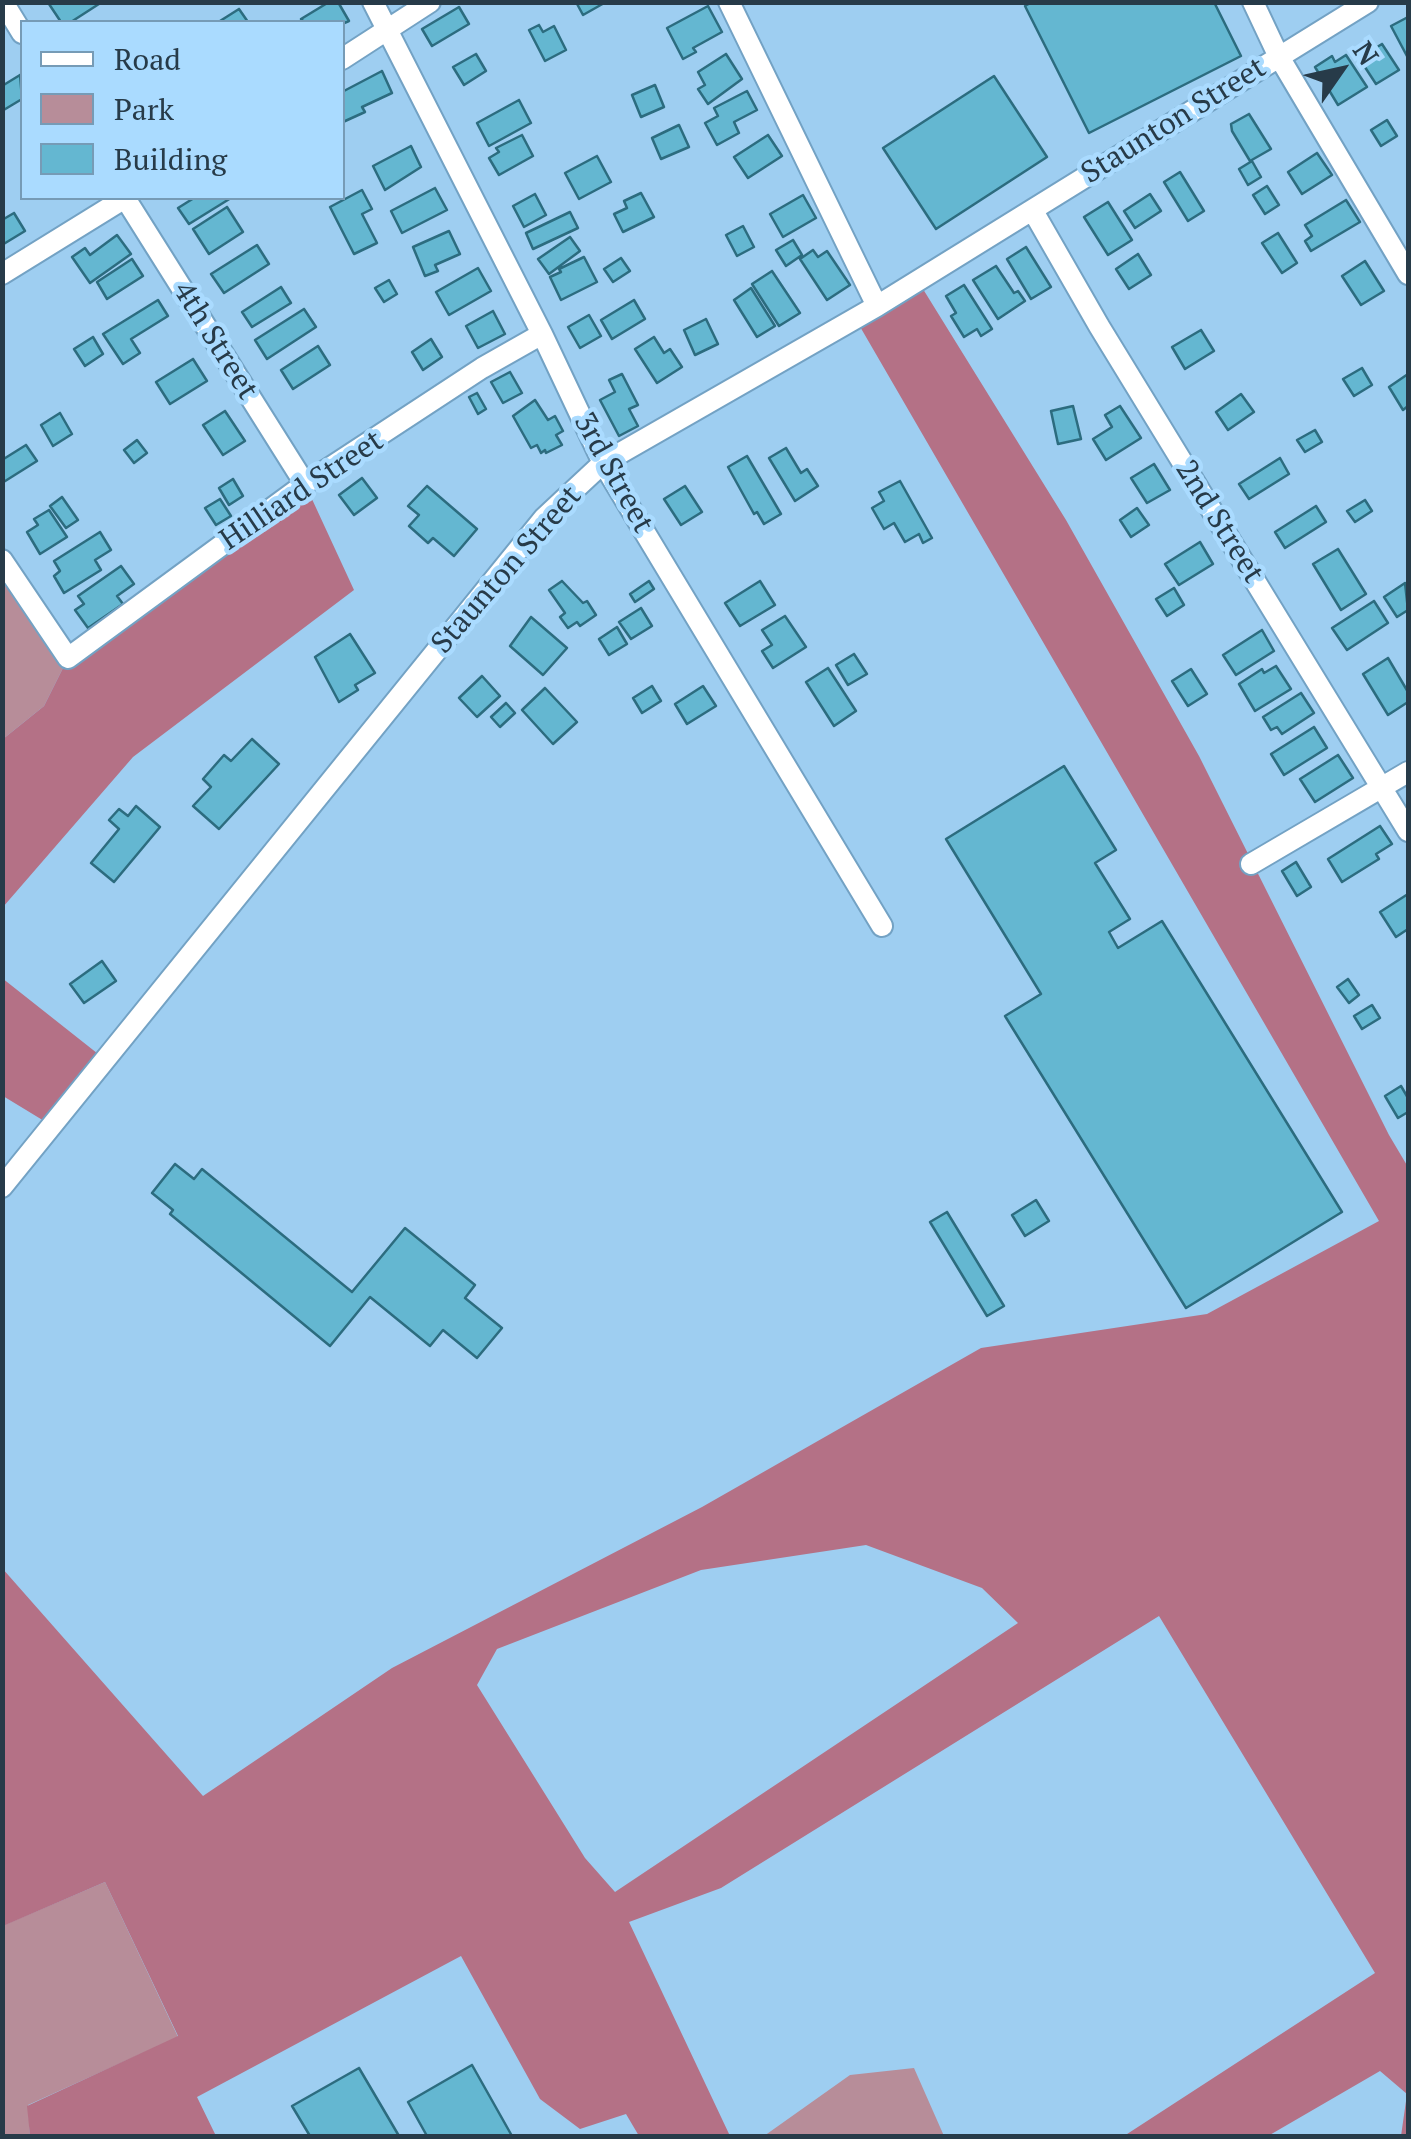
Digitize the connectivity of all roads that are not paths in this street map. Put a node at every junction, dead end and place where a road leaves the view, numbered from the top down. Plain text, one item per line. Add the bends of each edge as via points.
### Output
1 (3, 2) edge
2 (373, 2) edge
3 (430, 2) edge
4 (729, 2) edge
5 (1253, 2) edge
6 (1368, 2) edge
7 (20, 30) edge
8 (387, 30) junction
9 (1278, 55) junction
10 (345, 56) edge
11 (122, 200) edge
12 (126, 200) edge
13 (1033, 211) junction
14 (2, 274) edge
15 (1408, 274) edge
16 (877, 306) junction
17 (542, 334) junction
18 (603, 463) junction
19 (305, 484) junction
20 (2, 560) edge
21 (1408, 772) edge
22 (1382, 788) junction
23 (1408, 832) edge
24 (1251, 864) dead end
25 (882, 926) dead end
26 (2, 1187) edge

1 - 7 street
2 - 8 street, 3rd Street
3 - 8 street
4 - 16 street
5 - 9 street
6 - 9 street, Staunton Street
8 - 10 street
8 - 17 street, 3rd Street
9 - 13 street, Staunton Street
9 - 15 street
11 - 14 street
12 - 19 street, 4th Street
13 - 16 street, Staunton Street
13 - 22 street, 2nd Street
16 - 18 street, Staunton Street
17 - 18 street, 3rd Street
17 - 19 street, Hilliard Street
18 - 25 street, 3rd Street
18 - 26 street, Staunton Street via 544,518
19 - 20 street, Hilliard Street via 68,658
21 - 22 street
22 - 23 street, 2nd Street
22 - 24 street

